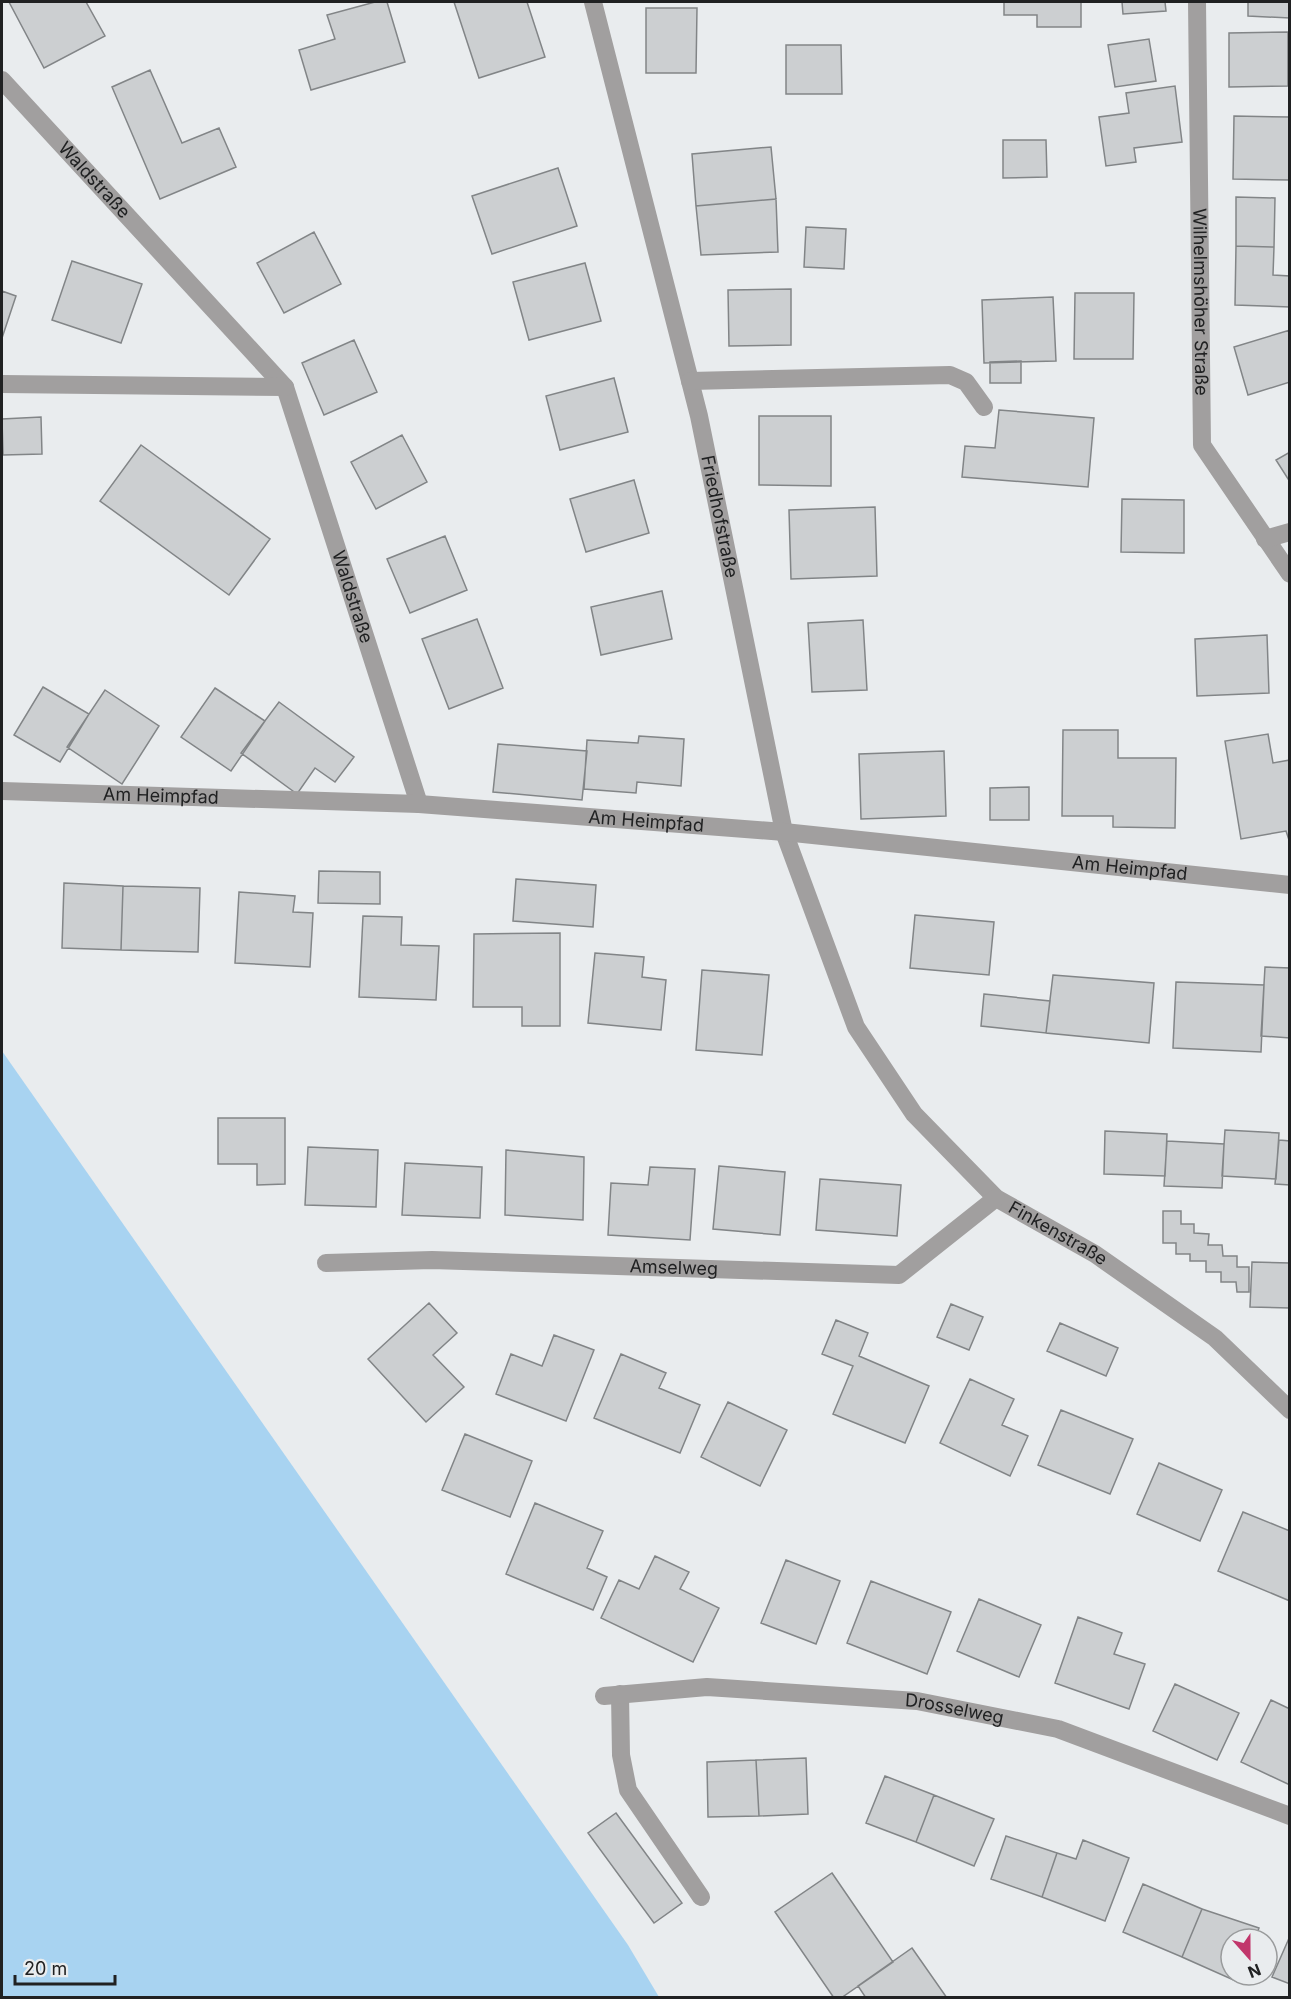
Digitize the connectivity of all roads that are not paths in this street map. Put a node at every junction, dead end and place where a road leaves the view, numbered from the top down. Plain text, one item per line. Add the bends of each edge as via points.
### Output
1 (592, 2) edge
2 (1197, 2) edge
3 (2, 80) edge
4 (690, 381) junction
5 (2, 384) edge
6 (285, 387) junction
7 (984, 407) dead end
8 (1290, 532) edge
9 (1265, 539) junction
10 (1290, 574) edge
11 (2, 791) edge
12 (419, 804) junction
13 (784, 832) junction
14 (1290, 885) edge
15 (856, 1027) joint
16 (996, 1198) junction
17 (326, 1263) dead end
18 (1290, 1410) edge
19 (1290, 1816) edge
20 (701, 1897) dead end

1 - 4 street, Friedhofstraße
2 - 9 street, Wilhelmshöher Straße via 1202,445
3 - 6 street, Waldstraße
4 - 7 street via 950,375 966,382
4 - 13 street, Friedhofstraße
5 - 6 street
6 - 12 street, Waldstraße
8 - 9 street
9 - 10 street, Wilhelmshöher Straße
11 - 12 street, Am Heimpfad
12 - 13 street, Am Heimpfad
13 - 14 street, Am Heimpfad
13 - 15 street, Friedhofstraße
15 - 16 street, Finkenstraße via 914,1114
16 - 17 street, Amselweg via 899,1275 432,1260
16 - 18 street, Finkenstraße via 1095,1254 1215,1338
19 - 20 street, Drosselweg via 1058,1729 917,1701 706,1687 612,1695 628,1790

